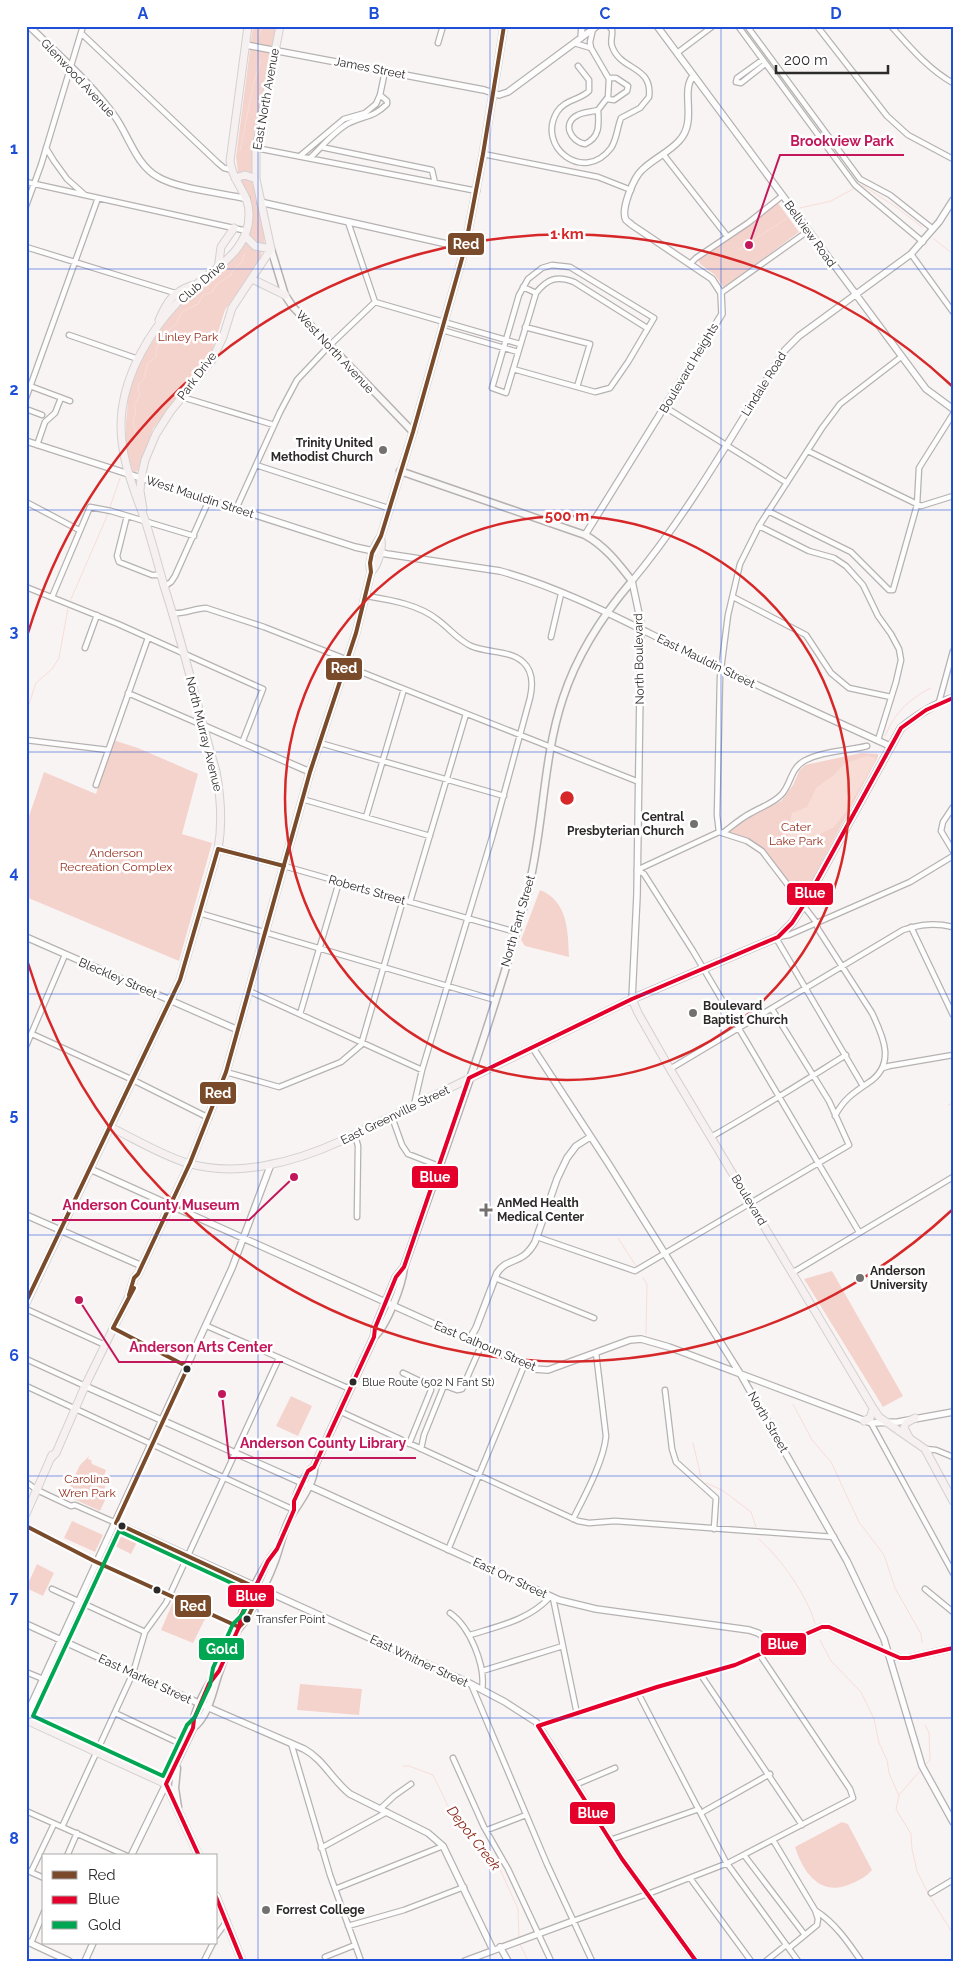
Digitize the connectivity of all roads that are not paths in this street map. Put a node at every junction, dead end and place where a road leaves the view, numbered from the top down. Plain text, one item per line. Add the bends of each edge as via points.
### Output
1 (29, 26) edge
2 (83, 26) edge
3 (248, 26) edge
4 (280, 26) edge
5 (443, 26) edge
6 (504, 26) edge
7 (582, 26) edge
8 (609, 26) edge
9 (657, 26) edge
10 (713, 26) edge
11 (738, 26) edge
12 (748, 26) edge
13 (817, 26) edge
14 (891, 26) edge
15 (595, 28) edge
16 (81, 33) junction
17 (580, 38) junction
18 (438, 43) dead end
19 (574, 43) junction
20 (246, 45) junction
21 (592, 48) junction
22 (275, 50) junction
23 (677, 53) junction
24 (764, 62) junction
25 (70, 66) junction
26 (578, 66) dead end
27 (385, 71) junction
28 (693, 76) junction
29 (609, 78) junction
30 (953, 83) edge
31 (494, 94) junction
32 (380, 95) junction
33 (607, 99) junction
34 (598, 110) junction
35 (321, 147) junction
36 (46, 148) junction
37 (256, 148) junction
38 (484, 154) junction
39 (664, 154) junction
40 (300, 156) junction
41 (310, 158) junction
42 (953, 159) edge
43 (234, 174) junction
44 (860, 178) junction
45 (256, 179) junction
46 (26, 182) edge
47 (435, 183) junction
48 (35, 184) junction
49 (854, 184) junction
50 (631, 190) junction
51 (477, 191) junction
52 (86, 196) junction
53 (782, 196) junction
54 (98, 198) junction
55 (247, 199) junction
56 (260, 202) junction
57 (952, 204) edge
58 (26, 206) edge
59 (348, 222) junction
60 (234, 228) junction
61 (933, 229) junction
62 (808, 231) junction
63 (246, 234) junction
64 (727, 236) junction
65 (923, 242) junction
66 (26, 247) edge
67 (465, 248) junction
68 (271, 249) junction
69 (911, 254) junction
70 (76, 262) junction
71 (691, 263) junction
72 (218, 269) junction
73 (252, 279) junction
74 (196, 284) junction
75 (523, 287) junction
76 (175, 293) junction
77 (536, 293) junction
78 (721, 293) junction
79 (285, 295) junction
80 (855, 295) junction
81 (375, 302) junction
82 (953, 312) edge
83 (444, 322) junction
84 (157, 328) junction
85 (525, 328) junction
86 (647, 328) junction
87 (442, 330) junction
88 (69, 335) dead end
89 (505, 340) junction
90 (520, 344) junction
91 (329, 346) junction
92 (503, 348) junction
93 (518, 352) junction
94 (902, 358) junction
95 (138, 359) junction
96 (513, 369) junction
97 (30, 386) junction
98 (577, 387) junction
99 (182, 397) junction
100 (26, 398) edge
101 (61, 398) junction
102 (70, 401) dead end
103 (665, 407) junction
104 (26, 409) edge
105 (953, 409) edge
106 (953, 414) edge
107 (42, 415) dead end
108 (274, 425) junction
109 (413, 432) junction
110 (26, 441) edge
111 (726, 444) junction
112 (37, 445) junction
113 (808, 451) junction
114 (256, 465) junction
115 (400, 471) junction
116 (128, 474) junction
117 (141, 478) junction
118 (787, 483) junction
119 (953, 496) edge
120 (209, 500) junction
121 (26, 502) edge
122 (917, 505) junction
123 (388, 508) junction
124 (236, 509) junction
125 (768, 511) junction
126 (127, 516) junction
127 (145, 522) junction
128 (759, 526) junction
129 (79, 530) junction
130 (584, 535) junction
131 (194, 536) junction
132 (376, 552) junction
133 (161, 575) junction
134 (632, 581) junction
135 (164, 586) junction
136 (26, 587) edge
137 (561, 594) junction
138 (366, 596) junction
139 (52, 597) junction
140 (733, 597) junction
141 (172, 612) junction
142 (608, 613) junction
143 (97, 615) junction
144 (641, 629) junction
145 (551, 637) dead end
146 (148, 638) junction
147 (85, 648) dead end
148 (953, 651) edge
149 (184, 654) junction
150 (347, 663) junction
151 (721, 668) junction
152 (404, 689) junction
153 (128, 693) junction
154 (891, 697) junction
155 (953, 698) edge
156 (939, 702) junction
157 (466, 714) junction
158 (202, 725) junction
159 (520, 735) junction
160 (26, 740) edge
161 (878, 740) junction
162 (242, 743) junction
163 (320, 743) junction
164 (867, 746) dead end
165 (890, 746) junction
166 (552, 748) junction
167 (108, 750) junction
168 (381, 761) junction
169 (310, 772) junction
170 (447, 780) junction
171 (638, 782) junction
172 (96, 784) dead end
173 (504, 796) junction
174 (302, 799) junction
175 (953, 807) edge
176 (366, 817) junction
177 (721, 833) junction
178 (430, 836) junction
179 (218, 849) junction
180 (953, 850) edge
181 (953, 856) edge
182 (284, 866) junction
183 (637, 870) junction
184 (339, 882) junction
185 (403, 900) junction
186 (410, 902) junction
187 (803, 906) junction
188 (200, 913) junction
189 (468, 918) junction
190 (816, 924) junction
191 (953, 927) edge
192 (911, 928) junction
193 (265, 932) junction
194 (516, 932) junction
195 (26, 937) edge
196 (777, 938) junction
197 (320, 949) junction
198 (65, 955) junction
199 (843, 966) junction
200 (383, 967) junction
201 (703, 969) junction
202 (448, 986) junction
203 (806, 989) junction
204 (249, 992) junction
205 (632, 999) junction
206 (171, 1000) junction
207 (495, 1000) junction
208 (772, 1009) junction
209 (300, 1014) junction
210 (953, 1015) edge
211 (739, 1028) junction
212 (238, 1030) junction
213 (32, 1034) junction
214 (362, 1042) junction
215 (26, 1046) edge
216 (533, 1048) junction
217 (846, 1055) junction
218 (953, 1055) edge
219 (670, 1069) junction
220 (882, 1069) junction
221 (422, 1070) junction
222 (226, 1072) junction
223 (814, 1075) junction
224 (469, 1078) junction
225 (133, 1080) junction
226 (863, 1086) junction
227 (779, 1098) junction
228 (414, 1106) junction
229 (835, 1116) junction
230 (392, 1117) junction
231 (209, 1118) junction
232 (110, 1127) junction
233 (355, 1135) junction
234 (590, 1137) junction
235 (711, 1137) junction
236 (190, 1163) junction
237 (271, 1164) junction
238 (819, 1164) junction
239 (439, 1166) junction
240 (90, 1169) junction
241 (953, 1177) edge
242 (751, 1204) junction
243 (170, 1206) junction
244 (26, 1215) edge
245 (357, 1217) dead end
246 (60, 1230) junction
247 (859, 1232) junction
248 (537, 1237) junction
249 (244, 1239) junction
250 (665, 1254) junction
251 (142, 1266) junction
252 (792, 1273) junction
253 (495, 1278) junction
254 (26, 1303) edge
255 (389, 1304) junction
256 (26, 1309) edge
257 (594, 1318) dead end
258 (207, 1326) junction
259 (113, 1328) junction
260 (469, 1340) junction
261 (104, 1345) junction
262 (481, 1346) junction
263 (596, 1352) junction
264 (279, 1358) junction
265 (26, 1360) edge
266 (524, 1366) junction
267 (188, 1367) junction
268 (403, 1373) dead end
269 (741, 1375) junction
270 (26, 1386) edge
271 (85, 1386) junction
272 (350, 1389) junction
273 (665, 1390) dead end
274 (74, 1408) junction
275 (873, 1409) junction
276 (339, 1412) junction
277 (953, 1412) edge
278 (914, 1418) junction
279 (162, 1422) junction
280 (867, 1422) junction
281 (886, 1422) junction
282 (909, 1437) junction
283 (152, 1444) junction
284 (409, 1444) junction
285 (421, 1449) junction
286 (925, 1449) junction
287 (234, 1453) junction
288 (953, 1457) edge
289 (480, 1476) junction
290 (224, 1478) junction
291 (26, 1482) edge
292 (305, 1484) junction
293 (37, 1490) junction
294 (953, 1500) edge
295 (294, 1510) junction
296 (26, 1514) edge
297 (573, 1519) junction
298 (116, 1523) junction
299 (26, 1526) edge
300 (714, 1529) junction
301 (834, 1537) junction
302 (448, 1550) junction
303 (188, 1556) junction
304 (98, 1562) junction
305 (953, 1573) edge
306 (258, 1588) junction
307 (52, 1589) dead end
308 (925, 1589) dead end
309 (170, 1595) junction
310 (552, 1597) junction
311 (80, 1602) junction
312 (953, 1612) edge
313 (450, 1613) dead end
314 (26, 1624) edge
315 (239, 1627) junction
316 (145, 1632) junction
317 (470, 1635) junction
318 (61, 1640) junction
319 (563, 1646) junction
320 (778, 1646) junction
321 (952, 1649) edge
322 (890, 1654) junction
323 (760, 1655) junction
324 (26, 1672) edge
325 (482, 1672) junction
326 (133, 1674) junction
327 (701, 1675) junction
328 (43, 1680) junction
329 (471, 1684) junction
330 (482, 1690) junction
331 (638, 1693) junction
332 (203, 1706) junction
333 (115, 1714) junction
334 (577, 1714) junction
335 (26, 1718) edge
336 (538, 1726) junction
337 (290, 1743) junction
338 (185, 1746) junction
339 (96, 1752) junction
340 (453, 1758) dead end
341 (179, 1759) junction
342 (615, 1768) dead end
343 (770, 1774) junction
344 (166, 1784) junction
345 (411, 1784) dead end
346 (575, 1784) junction
347 (380, 1809) junction
348 (26, 1811) edge
349 (700, 1811) junction
350 (387, 1812) junction
351 (180, 1814) junction
352 (526, 1815) junction
353 (953, 1822) edge
354 (54, 1824) junction
355 (802, 1825) junction
356 (62, 1827) junction
357 (487, 1830) junction
358 (76, 1833) junction
359 (610, 1840) junction
360 (773, 1840) junction
361 (443, 1846) junction
362 (322, 1848) junction
363 (68, 1854) edge
364 (123, 1854) edge
365 (132, 1854) edge
366 (198, 1854) edge
367 (744, 1855) junction
368 (728, 1863) junction
369 (29, 1871) edge
370 (42, 1877) edge
371 (690, 1878) junction
372 (953, 1880) edge
373 (464, 1887) junction
374 (335, 1889) junction
375 (931, 1892) dead end
376 (647, 1894) junction
377 (218, 1901) edge
378 (816, 1911) junction
379 (42, 1916) edge
380 (227, 1921) junction
381 (573, 1921) junction
382 (348, 1926) junction
383 (218, 1933) edge
384 (538, 1933) junction
385 (805, 1935) junction
386 (29, 1942) edge
387 (93, 1944) edge
388 (212, 1945) edge
389 (355, 1946) junction
390 (500, 1947) junction
391 (788, 1947) junction
392 (493, 1950) junction
393 (325, 1957) dead end
394 (69, 1961) edge
395 (85, 1961) edge
396 (204, 1961) edge
397 (242, 1961) edge
398 (360, 1961) edge
399 (465, 1961) edge
400 (508, 1961) edge
401 (551, 1961) edge
402 (592, 1961) edge
403 (696, 1961) edge
404 (751, 1961) edge
405 (766, 1961) edge
406 (798, 1961) edge
407 (862, 1961) edge

1 - 25 street, Glenwood Avenue
2 - 16 street
3 - 20 main road
4 - 22 main road, East North Avenue
5 - 18 street
6 - 31 main road
7 - 17 street
8 - 26 street via 613,32 611,43 621,59 649,81 649,97 640,108 621,118 616,138 605,155 582,163 563,154 552,130 560,108 589,91 589,80
9 - 23 street, Bellview Road
10 - 23 street
11 - 24 street
12 - 44 street
13 - 42 street via 887,116 908,135
14 - 30 street via 928,64
15 - 17 street
15 - 21 street via 590,42
16 - 25 street
16 - 43 street via 218,164
17 - 19 street
19 - 21 street
19 - 31 street via 508,92
20 - 22 street, James Street
20 - 43 main road via 231,144 230,161
21 - 29 street
22 - 27 street, James Street
22 - 37 main road, East North Avenue
23 - 28 street, Bellview Road
24 - 24 street via 737,78 736,82 741,83
24 - 49 street
25 - 36 street
25 - 55 street, Glenwood Avenue via 116,119 158,178
27 - 31 street, James Street
27 - 32 street
28 - 39 street via 689,81 687,128 680,141
28 - 53 street, Bellview Road
29 - 33 street
29 - 33 street via 616,78 628,86 627,91 614,100
31 - 38 main road
32 - 35 street via 387,104 380,111 350,123
32 - 40 street via 370,110 344,119
33 - 34 street
34 - 34 street via 596,137 586,144 572,138 569,129 572,120 577,115
35 - 41 street
35 - 47 street via 432,170
36 - 48 street
36 - 52 street via 67,179
37 - 40 street
37 - 45 main road, East North Avenue
38 - 50 street via 598,177
38 - 51 main road
39 - 50 street via 641,170
39 - 64 street
40 - 41 street
41 - 47 street
43 - 45 main road
43 - 55 main road
44 - 49 street
44 - 61 street via 890,195
45 - 56 main road, East North Avenue
46 - 48 street
47 - 51 street
48 - 52 street
48 - 58 street
49 - 65 street
50 - 71 street via 624,210 626,219
51 - 67 main road
52 - 54 street
53 - 62 street, Bellview Road
53 - 64 street
54 - 60 street
54 - 70 street
55 - 63 main road
56 - 59 street
56 - 68 main road, West North Avenue
57 - 61 street, Lindale Road
59 - 67 street
59 - 81 street
60 - 63 street
60 - 72 main road via 221,247
61 - 65 street, Lindale Road
62 - 78 street
62 - 80 street, Bellview Road
63 - 68 main road via 255,246
63 - 72 main road, Club Drive
64 - 71 street
65 - 69 street, Lindale Road
66 - 70 street
67 - 83 main road
68 - 73 main road, Park Drive
68 - 79 main road, West North Avenue
69 - 80 street, Lindale Road
69 - 82 street
70 - 76 street
70 - 97 street
71 - 78 street via 712,279
72 - 74 main road, Club Drive
73 - 79 main road
73 - 99 main road, Park Drive via 232,308 212,360
74 - 76 main road
74 - 84 main road, Club Drive
75 - 77 street
75 - 86 street via 528,278 542,268 552,265 570,267 654,318
75 - 89 street
76 - 84 main road
77 - 85 street
77 - 86 street via 544,283 555,278 566,279
78 - 103 street, Boulevard Heights via 722,314
79 - 91 main road, West North Avenue
80 - 94 street, Bellview Road
80 - 111 street, Lindale Road via 784,350
81 - 83 street
81 - 91 street
83 - 87 main road
83 - 89 street
84 - 95 main road, Club Drive
85 - 90 street
85 - 98 street via 590,344
86 - 98 street via 610,388 595,392
87 - 92 street
87 - 109 main road
88 - 95 street
89 - 90 street
89 - 92 street
90 - 93 street
91 - 108 street via 296,380
91 - 109 main road, West North Avenue
92 - 93 street
92 - 96 street via 492,388 506,393
93 - 96 street
94 - 105 street, Bellview Road via 926,389
94 - 113 street via 840,404
95 - 116 main road, Club Drive via 122,412 122,439
96 - 98 street
97 - 100 street
97 - 101 street
99 - 108 street
99 - 117 main road, Park Drive via 161,424 145,460
101 - 102 street
101 - 112 street via 55,413 45,422
103 - 111 street
103 - 130 street, Boulevard Heights
104 - 107 street
106 - 122 street via 919,468
108 - 114 street
109 - 115 main road
110 - 112 street, West Mauldin Street
111 - 118 street
111 - 134 street, Lindale Road via 673,528
112 - 116 street, West Mauldin Street
113 - 118 street
113 - 122 street
114 - 123 street
114 - 124 street
115 - 123 main road
115 - 130 main road, North Boulevard
116 - 117 street, West Mauldin Street
116 - 127 main road, North Murray Avenue
117 - 120 street, West Mauldin Street
117 - 127 main road, North Murray Avenue
118 - 125 street
119 - 122 street via 928,505
120 - 124 street, West Mauldin Street
120 - 131 street
121 - 129 street
122 - 125 street via 894,589 890,590 851,552
123 - 132 main road via 380,537 382,542
124 - 132 street, West Mauldin Street
125 - 128 street
126 - 127 street
126 - 129 street via 90,506
126 - 133 street via 117,556 119,562 152,575
127 - 131 street
127 - 133 main road, North Murray Avenue
128 - 140 street via 740,564
128 - 154 street via 809,551 834,558 855,574 899,649 901,660
129 - 139 street
130 - 134 main road, North Boulevard via 615,559
131 - 135 street via 175,576
132 - 137 street, East Mauldin Street via 500,571
132 - 138 main road via 369,567 371,572
133 - 135 main road, North Murray Avenue
134 - 142 main road, North Fant Street
134 - 144 street, North Boulevard
135 - 141 main road, North Murray Avenue
136 - 139 street
137 - 142 street, East Mauldin Street
137 - 145 street
138 - 150 main road
138 - 159 street via 414,608 438,620 473,647 522,661 531,676 532,687
139 - 143 street
140 - 151 street
140 - 154 street via 806,635 832,674 849,688
141 - 149 main road, North Murray Avenue
141 - 150 street via 177,614 206,608 264,627
142 - 144 street, East Mauldin Street
142 - 166 main road, North Fant Street via 583,651 563,698
143 - 146 street
143 - 147 street
144 - 151 street, East Mauldin Street
144 - 171 street, North Boulevard
146 - 149 street
146 - 153 street
148 - 156 street
149 - 158 main road, North Murray Avenue
149 - 162 street via 263,688
150 - 152 street
150 - 163 main road
151 - 161 street, East Mauldin Street
151 - 177 street via 717,815
152 - 157 street
152 - 168 street
153 - 158 street
153 - 167 street
154 - 161 street
155 - 156 main road, East Greenville Street
156 - 165 main road, East Greenville Street via 901,728
157 - 159 street
157 - 170 street
158 - 162 street
158 - 179 main road, North Murray Avenue via 221,798
159 - 166 street
159 - 173 street
160 - 167 street
161 - 165 street, East Mauldin Street
162 - 169 street
163 - 168 street
163 - 169 main road
164 - 177 street via 805,760 794,769 780,796
165 - 187 main road, East Greenville Street
166 - 171 street
166 - 194 main road, North Fant Street via 533,870
167 - 172 street
168 - 170 street
168 - 176 street
169 - 174 main road
170 - 173 street
170 - 178 street
171 - 183 street, North Boulevard
173 - 189 street
174 - 176 street
174 - 182 main road
175 - 180 street via 941,831
176 - 178 street
177 - 183 street
177 - 187 street via 747,841 762,851
178 - 186 street
179 - 182 street, Roberts Street
179 - 188 main road, North Murray Avenue
181 - 190 street via 910,882
182 - 184 street, Roberts Street
182 - 193 main road
183 - 201 street via 644,874
183 - 205 street, North Boulevard
184 - 185 street, Roberts Street
184 - 197 street
185 - 186 street, Roberts Street
185 - 200 street
186 - 189 street, Roberts Street
187 - 190 street
187 - 196 main road, East Greenville Street
188 - 193 street
188 - 206 main road, North Murray Avenue
189 - 194 street, Roberts Street
189 - 202 street
190 - 196 street
190 - 199 street
191 - 192 street via 935,923
192 - 199 street
192 - 210 street
193 - 197 street
193 - 204 main road
194 - 207 main road, North Fant Street
195 - 198 street, Bleckley Street
196 - 201 main road, East Greenville Street
196 - 203 street
197 - 200 street
197 - 209 street
198 - 206 street, Bleckley Street
198 - 213 street
199 - 203 street
199 - 220 street via 878,1025 886,1057
200 - 202 street
200 - 214 street
201 - 205 main road, East Greenville Street
201 - 211 street
202 - 207 street
202 - 221 street
203 - 208 street
203 - 217 street
204 - 209 street
204 - 212 main road
205 - 216 main road, East Greenville Street
205 - 219 main road, Boulevard
206 - 212 street, Bleckley Street
206 - 225 main road, North Murray Avenue
207 - 224 main road, North Fant Street
208 - 211 street
208 - 223 street
209 - 214 street
211 - 219 street
211 - 227 street
212 - 222 main road
213 - 215 street
213 - 225 street
214 - 221 street
214 - 222 street via 341,1062 284,1086 266,1085
216 - 224 main road, East Greenville Street
216 - 234 street, North Street
217 - 223 street
217 - 226 street
218 - 220 street
219 - 235 main road, Boulevard
220 - 226 street
221 - 228 street
222 - 231 main road
223 - 227 street
223 - 229 street
224 - 228 main road, East Greenville Street
224 - 239 main road, North Fant Street
225 - 231 street
225 - 232 main road, North Murray Avenue
226 - 229 street via 849,1095
227 - 235 street
227 - 238 street
228 - 230 main road, East Greenville Street
229 - 238 street via 849,1145
230 - 233 main road, East Greenville Street
230 - 239 street via 408,1154
231 - 236 main road
232 - 236 main road, East Greenville Street
232 - 240 main road, North Murray Avenue
233 - 237 main road, East Greenville Street via 324,1149
233 - 245 street via 358,1146
234 - 248 street via 576,1146 567,1158
234 - 250 street, North Street
235 - 242 main road, Boulevard
236 - 237 main road, East Greenville Street via 243,1168
236 - 243 main road
237 - 249 street
238 - 242 street
238 - 247 street
239 - 255 main road, North Fant Street via 404,1267 403,1280
240 - 243 street, East Calhoun Street
240 - 246 main road, North Murray Avenue
241 - 247 street
242 - 250 street
242 - 252 main road, Boulevard
243 - 249 street, East Calhoun Street
243 - 251 main road
244 - 246 street
246 - 251 street
246 - 254 main road, North Murray Avenue
247 - 252 street
248 - 250 street via 635,1271
248 - 253 street via 530,1251 502,1266
249 - 255 street, East Calhoun Street
249 - 258 street
250 - 269 street, North Street
251 - 259 main road
252 - 275 main road, Boulevard
253 - 257 street
253 - 260 street
255 - 260 street, East Calhoun Street
255 - 272 main road, North Fant Street via 381,1329 374,1336
256 - 261 street
258 - 264 street
258 - 267 street
259 - 261 main road
259 - 267 street
260 - 262 street, East Calhoun Street
261 - 271 main road
262 - 266 street, East Calhoun Street
262 - 285 street via 462,1389 444,1388
263 - 266 street, East Calhoun Street via 548,1370
263 - 269 street, East Calhoun Street via 641,1339
263 - 297 street via 606,1446
264 - 272 street
264 - 287 street
265 - 271 street
266 - 289 street
267 - 279 street
268 - 284 street via 428,1385 431,1390
269 - 280 street, East Calhoun Street
269 - 301 street, North Street
270 - 274 street
271 - 274 main road
271 - 279 street, East Orr Street
272 - 276 main road, North Fant Street
273 - 300 street via 673,1456 680,1467 716,1498
274 - 283 street
274 - 293 main road
275 - 280 main road
275 - 281 main road, Boulevard
276 - 284 street
276 - 292 main road, North Fant Street via 314,1467 308,1471
277 - 278 street, East Calhoun Street
278 - 281 street, East Calhoun Street
278 - 282 main road via 904,1428
279 - 283 street
279 - 287 street, East Orr Street
280 - 281 street, East Calhoun Street
280 - 305 street
281 - 282 main road, Boulevard
282 - 286 main road, Boulevard
283 - 290 street
283 - 298 street
284 - 285 street
285 - 289 street
286 - 288 street
286 - 294 main road
287 - 290 street
287 - 292 street, East Orr Street
289 - 297 street
289 - 302 street
290 - 295 street
290 - 303 street
291 - 293 street, East Whitner Street
292 - 295 main road, North Fant Street via 294,1501
292 - 302 street, East Orr Street
293 - 296 main road
293 - 298 street, East Whitner Street
295 - 306 main road, North Fant Street via 274,1562
297 - 300 street via 589,1523 615,1521
298 - 303 street, East Whitner Street
298 - 304 street
299 - 304 street
300 - 301 street
301 - 322 street, North Street
302 - 310 street, East Orr Street
303 - 306 street, East Whitner Street
303 - 309 street
304 - 309 street
304 - 311 street
306 - 315 main road, North Fant Street via 247,1619
306 - 329 street, East Whitner Street
307 - 311 street
308 - 312 street
309 - 315 street
309 - 316 street
310 - 317 street via 524,1617
310 - 319 street
310 - 320 street, East Orr Street via 596,1609 749,1630
311 - 316 street
311 - 318 street
313 - 317 street
314 - 318 street, East Market Street
315 - 332 main road, North Fant Street via 219,1672 216,1687
316 - 326 street
317 - 325 street
318 - 326 street, East Market Street
318 - 328 street
319 - 325 street
319 - 334 street
320 - 322 street via 828,1627
320 - 323 street
321 - 322 street via 909,1658
322 - 353 street, North Street via 922,1766
323 - 327 street
323 - 355 street via 853,1796 850,1801
324 - 328 street
325 - 330 street
326 - 332 street, East Market Street
326 - 333 street
327 - 331 street
327 - 343 street
328 - 335 street
329 - 330 street, East Whitner Street
329 - 352 street
330 - 336 street, East Whitner Street
331 - 334 street
331 - 349 street
332 - 337 street, East Market Street
332 - 338 main road, North Fant Street via 200,1721
333 - 338 street
333 - 339 street
334 - 336 street
335 - 339 main road
336 - 346 street, East Whitner Street
337 - 347 street, East Market Street via 314,1755 345,1790
337 - 362 street
338 - 341 main road, North Fant Street
339 - 344 main road
339 - 356 street
340 - 357 street
341 - 344 main road
341 - 351 main road via 175,1782
342 - 346 street
343 - 349 street
343 - 355 street
344 - 351 main road
344 - 365 street
345 - 347 street
346 - 359 street, East Whitner Street
347 - 350 street, East Market Street
348 - 354 street
349 - 359 street
349 - 368 street
350 - 361 street, East Market Street via 428,1833
350 - 362 street
351 - 366 main road
352 - 357 street
352 - 381 street
354 - 356 street
354 - 369 street
355 - 360 street
356 - 358 street
357 - 384 street
358 - 363 street
358 - 364 street
359 - 376 street, East Whitner Street
360 - 367 street
360 - 378 street
361 - 373 street, East Market Street
361 - 374 street
362 - 374 street
367 - 368 street
367 - 385 street
368 - 371 street
368 - 391 street
369 - 370 street
371 - 376 street
371 - 404 street
372 - 375 street
373 - 382 street via 404,1910
373 - 392 street, East Market Street
374 - 382 street
376 - 381 street
376 - 403 street, East Whitner Street
377 - 380 main road
378 - 385 street via 817,1925
378 - 407 street via 836,1926
379 - 386 street
380 - 383 street
380 - 397 main road
381 - 384 street
381 - 402 street
382 - 389 street
384 - 390 street
384 - 401 street
385 - 391 street
386 - 394 street
387 - 395 street
388 - 396 street
389 - 393 street
389 - 398 street
390 - 392 street
390 - 400 street
391 - 405 street
391 - 406 street
392 - 399 street

